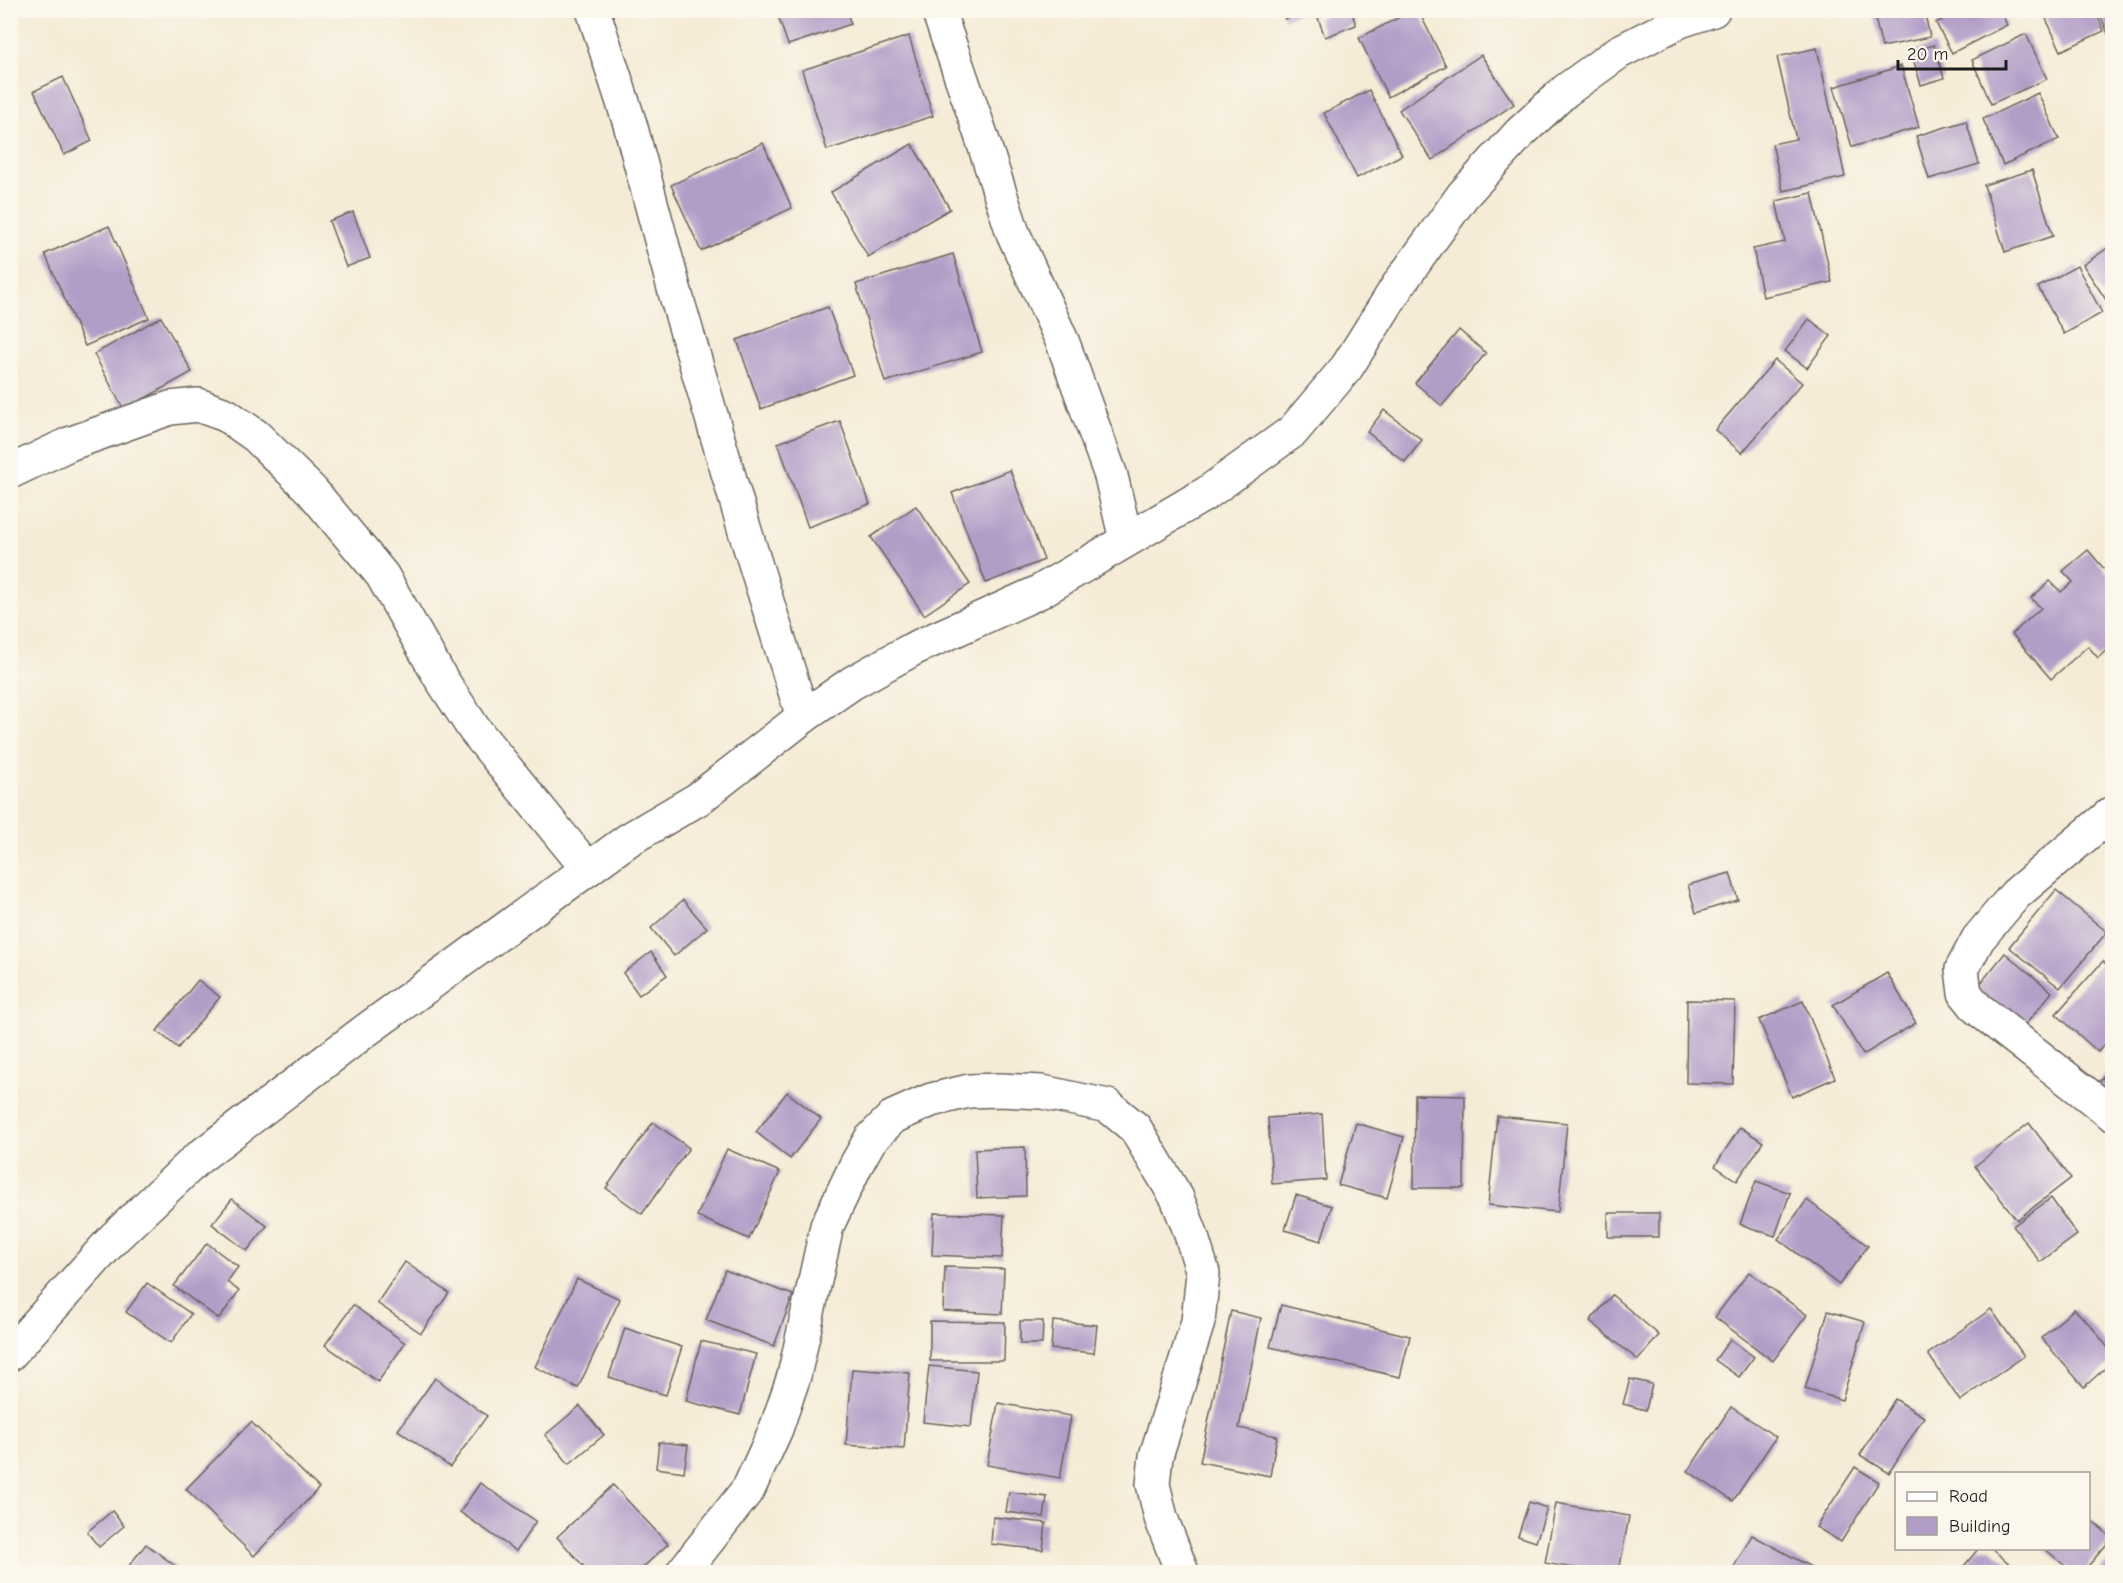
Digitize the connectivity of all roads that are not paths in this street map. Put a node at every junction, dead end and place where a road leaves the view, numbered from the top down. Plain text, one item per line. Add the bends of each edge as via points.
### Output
1 (593, 10) edge
2 (938, 10) edge
3 (1713, 10) edge
4 (10, 472) edge
5 (1126, 540) junction
6 (803, 717) junction
7 (2112, 813) edge
8 (588, 869) junction
9 (2112, 1114) edge
10 (10, 1354) edge
11 (683, 1572) edge
12 (1182, 1572) edge

1 - 6 street via 630,124 688,338
2 - 5 street via 1013,233 1063,344 1111,476
3 - 5 street via 1680,21 1619,52 1566,91 1520,133 1463,195 1347,367 1293,431 1207,494
4 - 8 street via 69,444 170,408 198,405 226,415 256,436 312,491 382,575 474,729
5 - 6 street via 1039,592 913,649 852,683
6 - 8 street via 698,799
7 - 9 street via 2016,894 1978,939 1962,969 1965,993 1977,1008
8 - 10 street via 197,1159 114,1238
11 - 12 street via 749,1488 771,1438 794,1376 827,1226 870,1140 893,1118 931,1100 969,1091 1000,1090 1042,1092 1108,1107 1135,1128 1177,1198 1190,1230 1203,1273 1198,1322 1156,1456 1153,1484 1161,1518

